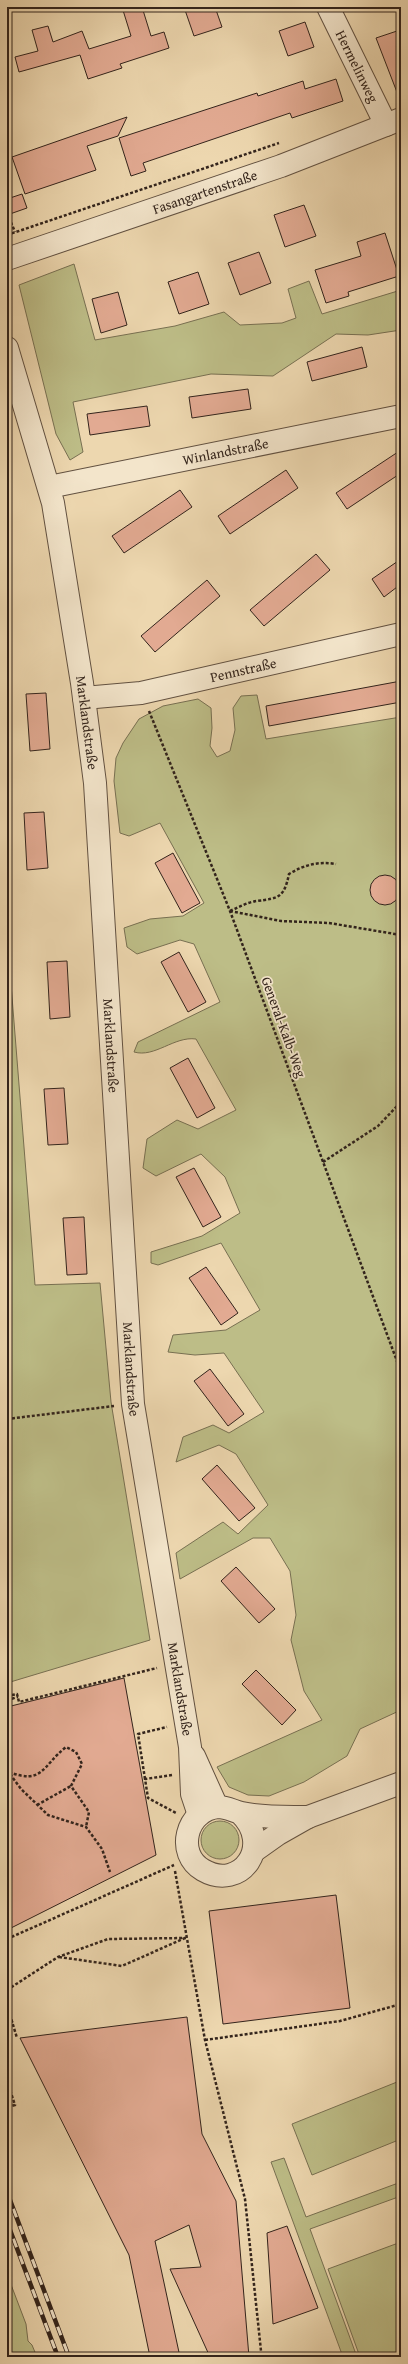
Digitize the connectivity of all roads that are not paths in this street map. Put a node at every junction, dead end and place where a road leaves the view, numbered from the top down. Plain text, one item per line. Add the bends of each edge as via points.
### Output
1 (328, 7) edge
2 (393, 122) edge
3 (7, 259) edge
4 (7, 348) edge
5 (401, 416) edge
6 (49, 487) junction
7 (401, 634) edge
8 (84, 698) junction
9 (401, 1783) edge
10 (199, 1812) junction
11 (240, 1813) junction
12 (308, 1817) junction
13 (254, 1850) junction

1 - 2 street, Hermelinweg
2 - 3 street, Fasangartenstraße via 281,166
4 - 6 street, Marklandstraße
5 - 6 street, Winlandstraße
6 - 8 street, Marklandstraße
7 - 8 street, Pennstraße via 140,693
8 - 10 street, Marklandstraße via 95,783 133,1404 190,1747 192,1794
9 - 12 street
10 - 11 street via 229,1808
10 - 13 street via 188,1832 182,1861 194,1863 208,1873 224,1876 240,1870 251,1858
11 - 12 street via 272,1817
11 - 13 street via 249,1821 254,1832
12 - 13 street

